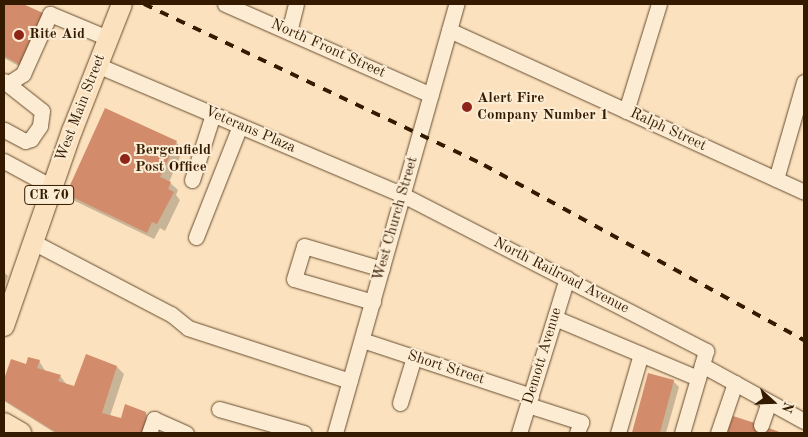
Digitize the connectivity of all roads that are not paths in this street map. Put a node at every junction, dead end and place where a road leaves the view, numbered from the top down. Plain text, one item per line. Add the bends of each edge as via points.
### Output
1 (122, 4) edge
2 (225, 4) edge
3 (296, 4) edge
4 (456, 4) edge
5 (659, 4) edge
6 (449, 30) junction
7 (289, 32) junction
8 (108, 38) junction
9 (97, 65) junction
10 (6, 82) edge
11 (804, 82) edge
12 (431, 95) junction
13 (626, 111) junction
14 (213, 114) junction
15 (240, 126) junction
16 (4, 130) edge
17 (4, 161) edge
18 (776, 179) junction
19 (192, 180) dead end
20 (52, 187) junction
21 (804, 192) edge
22 (403, 195) junction
23 (196, 237) dead end
24 (33, 242) junction
25 (382, 269) junction
26 (567, 278) junction
27 (372, 302) junction
28 (555, 318) junction
29 (4, 326) edge
30 (362, 340) junction
31 (641, 354) junction
32 (414, 358) junction
33 (700, 372) junction
34 (350, 381) junction
35 (735, 383) junction
36 (529, 401) junction
37 (769, 402) junction
38 (400, 403) dead end
39 (219, 409) dead end
40 (804, 421) edge
41 (4, 423) edge
42 (761, 425) dead end
43 (21, 433) edge
44 (149, 433) edge
45 (186, 433) edge
46 (304, 433) edge
47 (335, 433) edge
48 (519, 433) edge
49 (577, 433) edge
50 (618, 433) edge
51 (682, 433) edge
52 (718, 433) edge

1 - 8 main road, West Main Street / CR 70
2 - 7 street, North Front Street
3 - 7 street
4 - 6 street, West Church Street
5 - 13 street
6 - 12 street, West Church Street
6 - 13 street, Ralph Street
7 - 12 street, North Front Street
8 - 9 main road, West Main Street / CR 70
8 - 10 street via 50,14 23,74
9 - 14 street, Veterans Plaza
9 - 20 main road, West Main Street / CR 70
10 - 16 street via 42,111 37,134 26,141
11 - 18 street
12 - 22 street, West Church Street
13 - 18 street, Ralph Street
14 - 15 street, Veterans Plaza
14 - 19 street
15 - 22 street, Veterans Plaza
15 - 23 street
17 - 20 street
18 - 21 street, Ralph Street
20 - 24 main road, West Main Street / CR 70
22 - 25 street, West Church Street
22 - 26 street, North Railroad Avenue
24 - 29 main road, West Main Street / CR 70
24 - 34 street via 171,314 188,328
25 - 27 street, West Church Street
25 - 27 street via 304,246 294,278
26 - 28 street, Demott Avenue
26 - 33 street, North Railroad Avenue via 706,351
27 - 30 street, West Church Street
28 - 31 street
28 - 36 street, Demott Avenue
30 - 32 street, Short Street
30 - 34 street, West Church Street
31 - 33 street
31 - 50 street
32 - 36 street, Short Street
32 - 38 street
33 - 35 street
33 - 51 street
34 - 47 street, West Church Street
35 - 37 street
35 - 52 street
36 - 48 street, Demott Avenue
36 - 49 street, Short Street via 581,422
37 - 40 street
37 - 42 street
39 - 46 street
41 - 43 main road
44 - 45 street via 154,419

